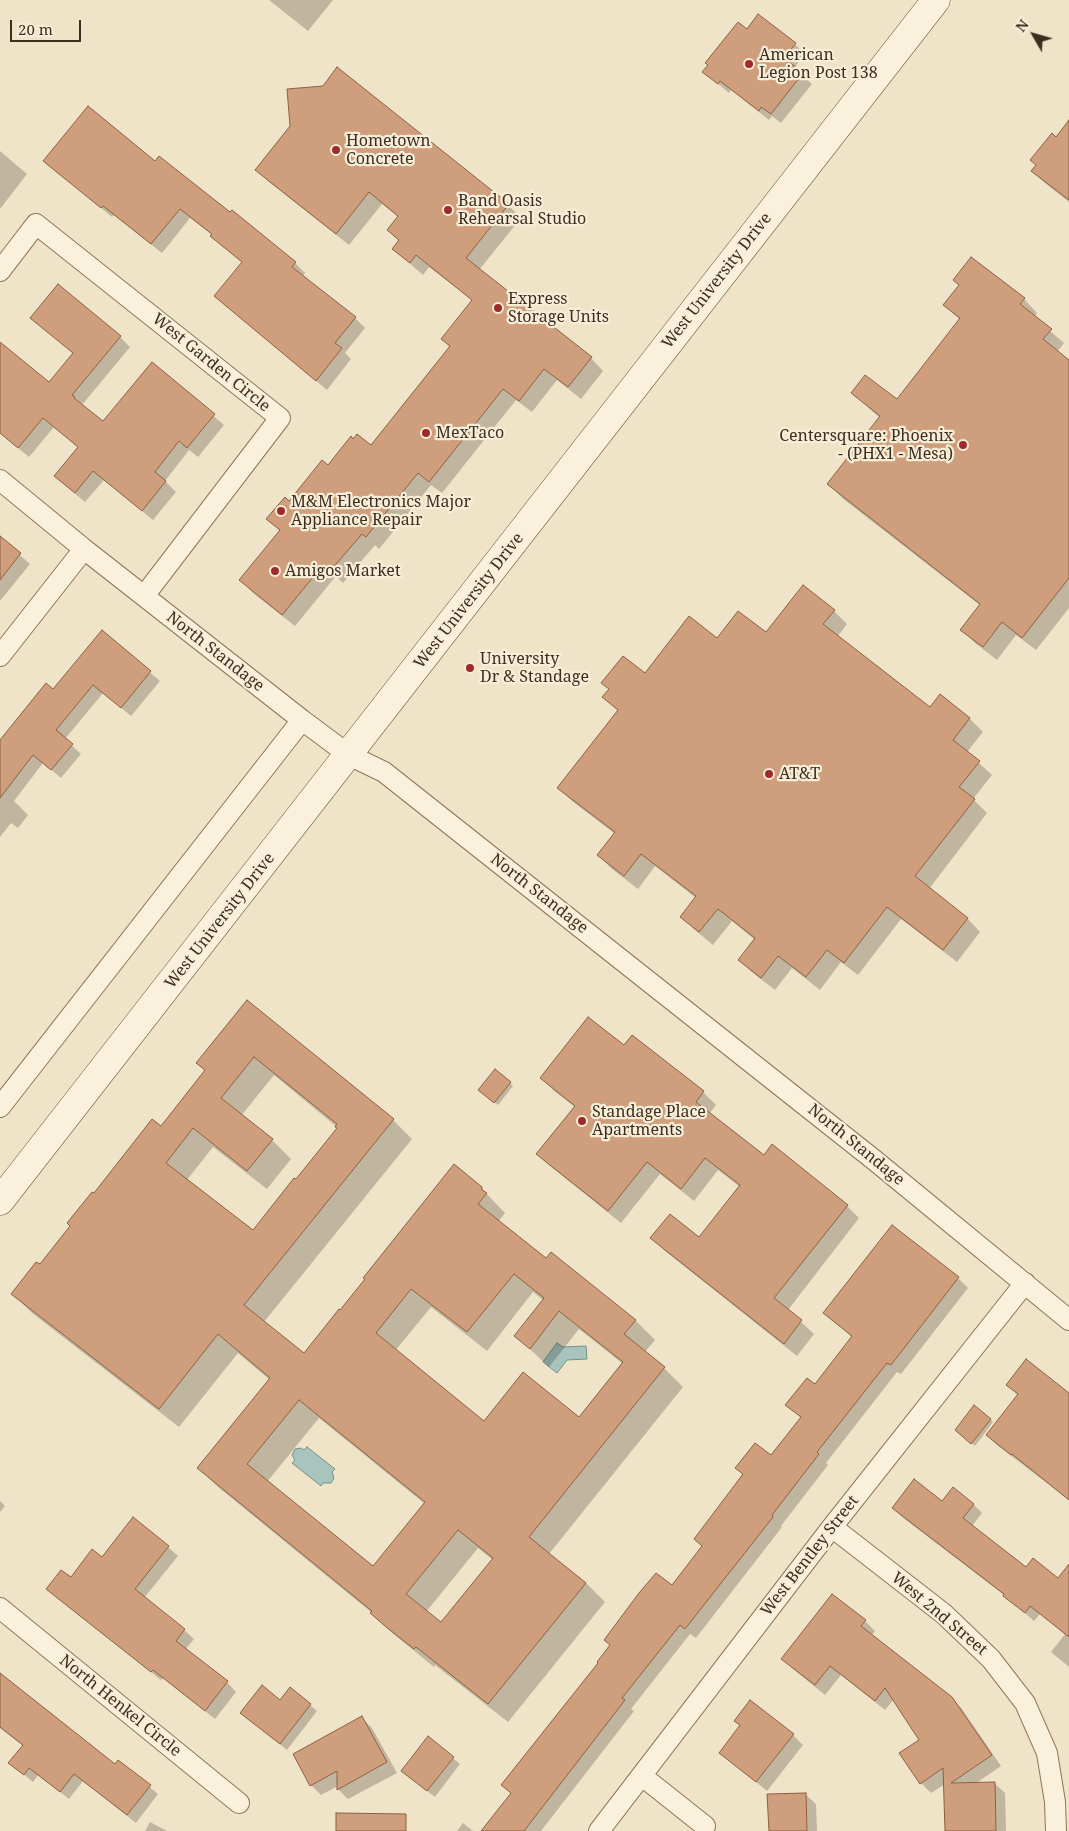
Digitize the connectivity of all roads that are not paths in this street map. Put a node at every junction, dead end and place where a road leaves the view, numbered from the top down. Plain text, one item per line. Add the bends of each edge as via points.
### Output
1 (936, 0) edge
2 (0, 271) edge
3 (0, 480) edge
4 (84, 549) junction
5 (144, 596) junction
6 (0, 656) edge
7 (302, 720) junction
8 (349, 755) junction
9 (0, 1107) edge
10 (0, 1201) edge
11 (1025, 1283) junction
12 (1069, 1320) edge
13 (832, 1527) junction
14 (0, 1608) edge
15 (642, 1776) junction
16 (1062, 1801) edge
17 (239, 1803) dead end
18 (705, 1826) dead end
19 (599, 1831) edge
20 (1056, 1831) edge

1 - 8 main road, West University Drive
2 - 5 street, West Garden Circle via 36,224 280,418
3 - 4 street, North Standage
4 - 5 street, North Standage
4 - 6 street
5 - 7 street, North Standage
7 - 8 street, North Standage
7 - 9 street
8 - 10 main road, West University Drive
8 - 11 street, North Standage via 384,772 874,1159
11 - 12 street, North Standage
11 - 13 street, West Bentley Street
13 - 15 street, West Bentley Street
13 - 16 street, West 2nd Street via 944,1614 991,1659 1029,1711
14 - 17 street, North Henkel Circle
15 - 18 street
15 - 19 street, West Bentley Street
16 - 20 street, West 2nd Street

